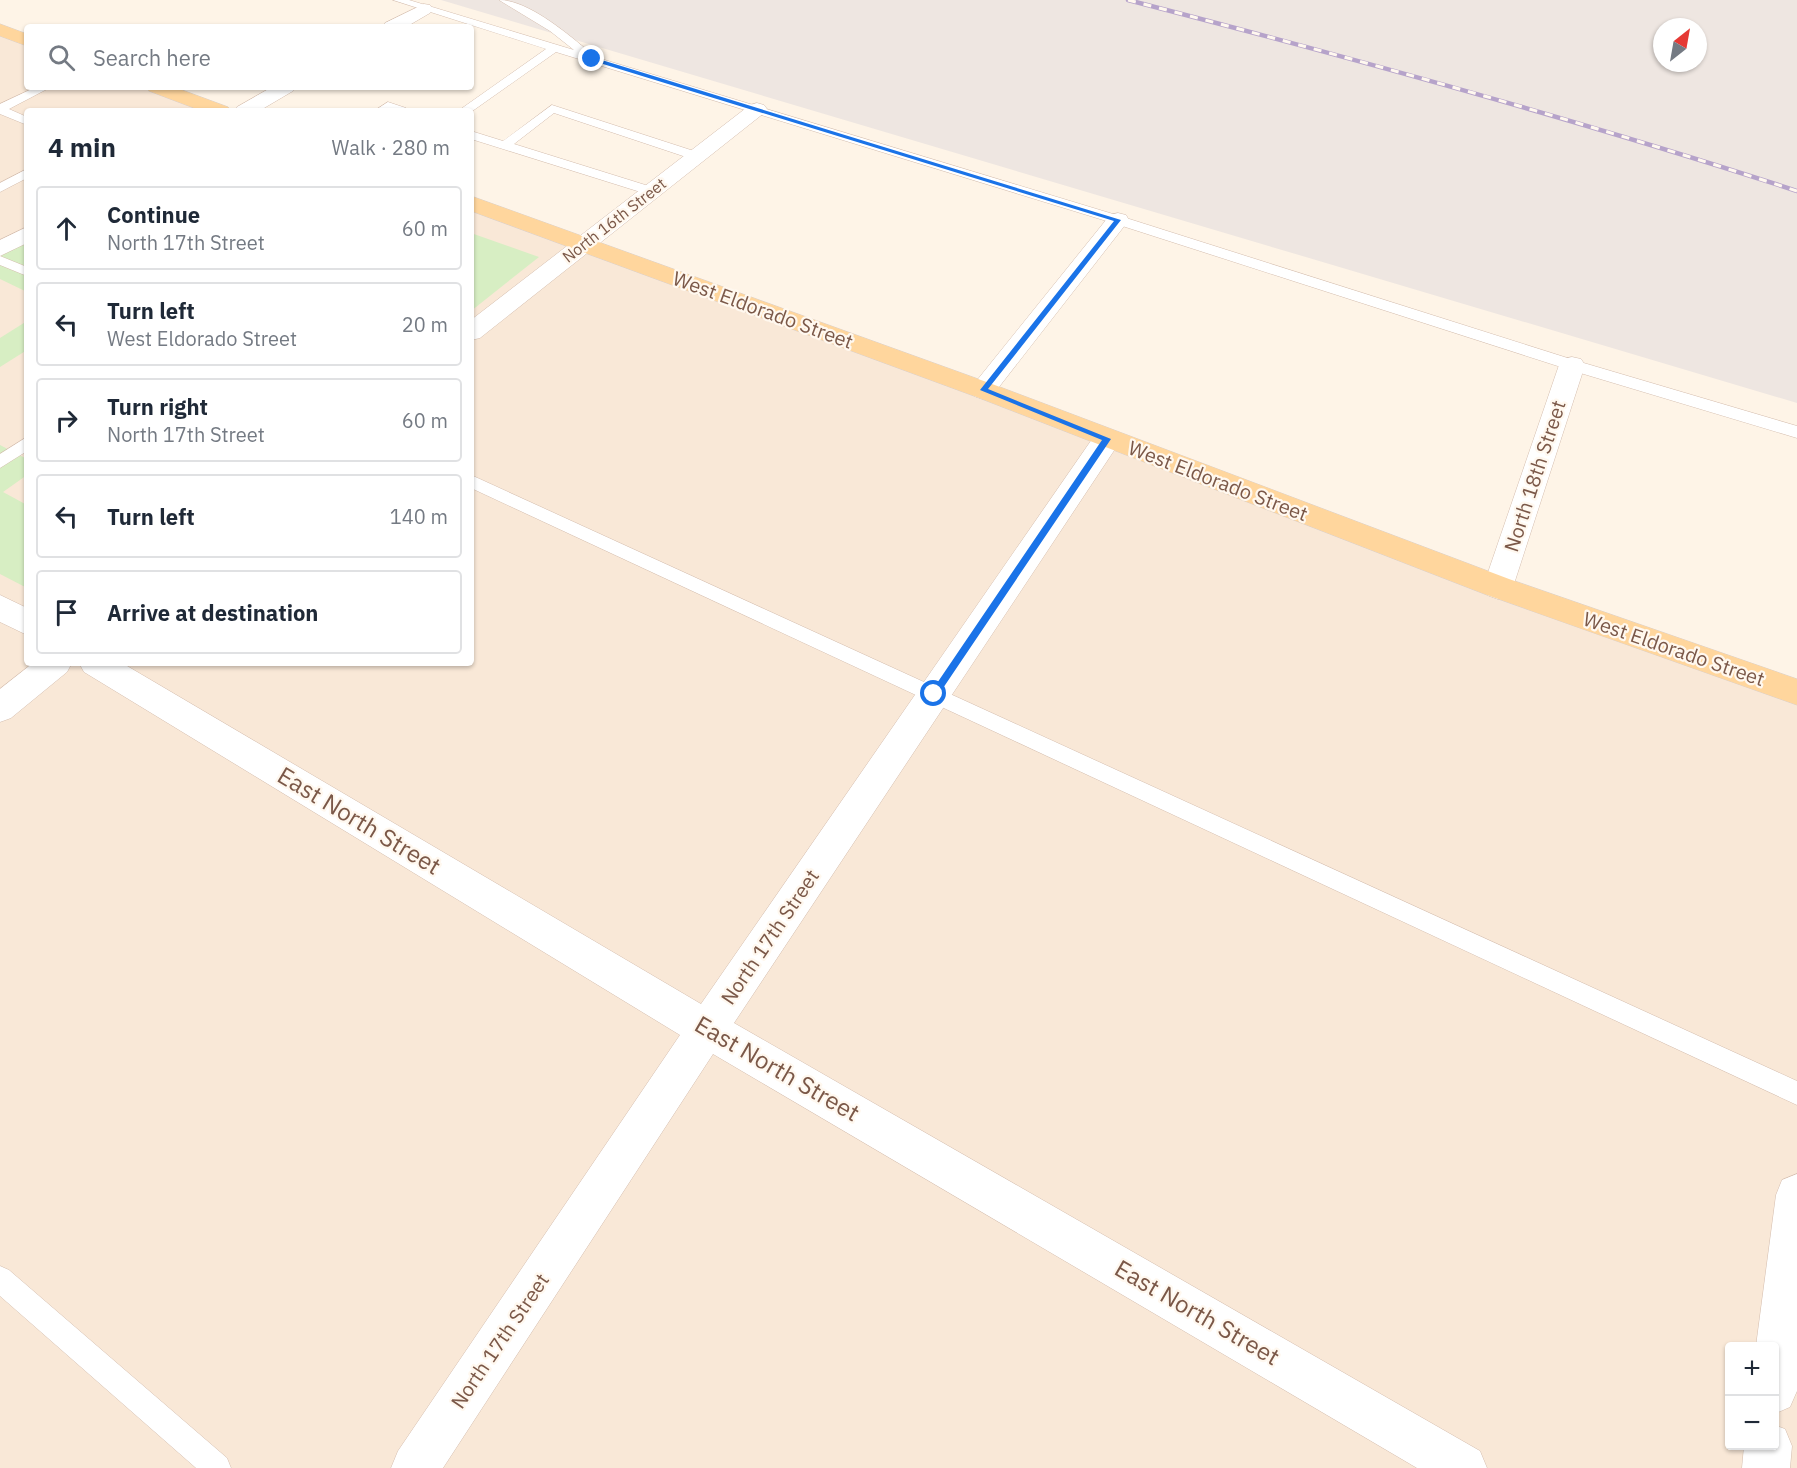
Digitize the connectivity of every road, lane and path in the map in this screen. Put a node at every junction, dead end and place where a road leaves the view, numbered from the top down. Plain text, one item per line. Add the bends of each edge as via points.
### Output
1 (398, 0) edge
2 (504, 0) edge
3 (424, 9) junction
4 (397, 24) edge
5 (0, 30) edge
6 (24, 39) edge
7 (555, 48) junction
8 (592, 59) junction
9 (39, 90) edge
10 (164, 90) edge
11 (281, 90) edge
12 (213, 108) edge
13 (249, 108) edge
14 (468, 108) edge
15 (757, 109) junction
16 (0, 110) edge
17 (24, 120) edge
18 (474, 136) edge
19 (505, 145) junction
20 (696, 156) junction
21 (24, 175) edge
22 (0, 188) edge
23 (650, 191) junction
24 (474, 204) edge
25 (1118, 220) junction
26 (24, 236) edge
27 (582, 244) junction
28 (0, 249) edge
29 (0, 260) edge
30 (24, 271) edge
31 (474, 330) edge
32 (1572, 365) junction
33 (983, 390) junction
34 (1797, 432) edge
35 (1107, 439) junction
36 (24, 445) edge
37 (0, 462) edge
38 (474, 481) edge
39 (1498, 587) junction
40 (0, 607) edge
41 (24, 621) edge
42 (52, 666) edge
43 (100, 666) edge
44 (1797, 692) edge
45 (934, 694) junction
46 (0, 708) edge
47 (707, 1029) junction
48 (1797, 1093) edge
49 (1797, 1195) edge
50 (0, 1279) edge
51 (1779, 1349) edge
52 (1768, 1450) edge
53 (217, 1468) edge
54 (416, 1468) edge
55 (1464, 1468) edge
56 (1766, 1468) edge

1 - 3 lane
2 - 8 lane via 554,29
3 - 4 street
3 - 7 lane
5 - 6 main road
7 - 8 lane
7 - 14 lane
8 - 15 lane
9 - 16 lane
10 - 12 main road
11 - 13 street
15 - 20 street, North 16th Street
15 - 25 lane
16 - 17 lane
18 - 19 lane
19 - 20 lane via 552,109
19 - 23 lane
20 - 23 street, North 16th Street
21 - 22 lane
23 - 27 street, North 16th Street
24 - 27 main road, West Eldorado Street
25 - 32 lane
25 - 33 street
26 - 28 street
27 - 31 street, North 16th Street
27 - 33 main road, West Eldorado Street
29 - 30 lane
32 - 34 lane
32 - 39 street, North 18th Street
33 - 35 main road, West Eldorado Street
35 - 39 main road, West Eldorado Street
35 - 45 street, North 17th Street
36 - 37 lane
38 - 45 lane
39 - 44 main road, West Eldorado Street
40 - 41 street
42 - 46 street
43 - 47 street, East North Street
45 - 47 street, North 17th Street
45 - 48 lane
47 - 54 street, North 17th Street
47 - 55 street, East North Street
49 - 51 street
50 - 53 lane
52 - 56 street

